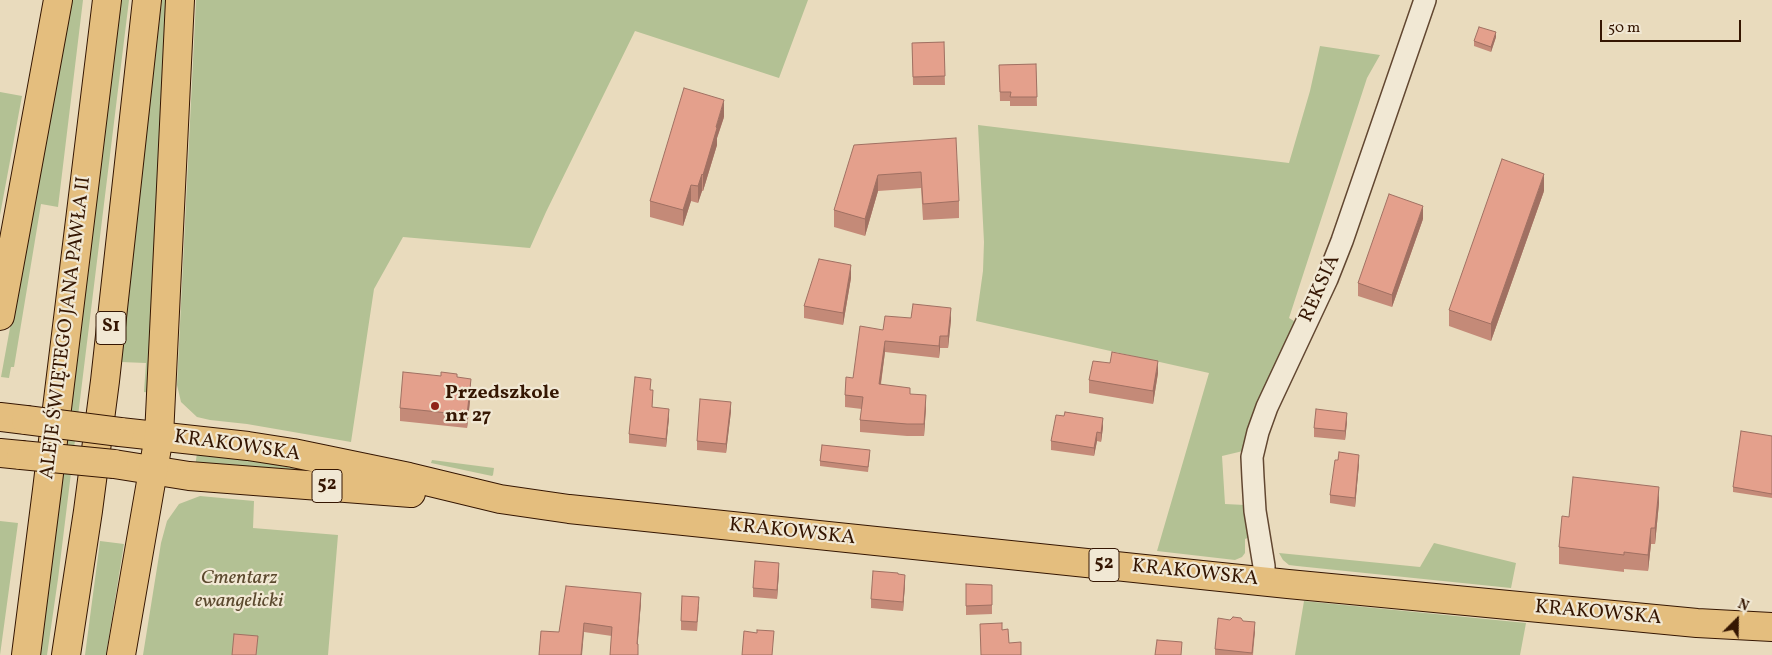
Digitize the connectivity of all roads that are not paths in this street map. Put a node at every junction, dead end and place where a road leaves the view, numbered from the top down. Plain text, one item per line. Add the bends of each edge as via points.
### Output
1 (58, 0) edge
2 (107, 0) edge
3 (148, 0) edge
4 (180, 0) edge
5 (1426, 0) edge
6 (0, 316) edge
7 (13, 418) edge
8 (159, 436) junction
9 (10, 454) edge
10 (153, 471) junction
11 (500, 500) junction
12 (1264, 581) junction
13 (1772, 627) edge
14 (26, 655) edge
15 (66, 655) edge
16 (121, 655) edge

1 - 6 main road
2 - 14 main road, ALEJE ŚWIĘTEGO JANA PAWŁA II / S1
3 - 15 main road, S1 via 105,381
4 - 8 main road
5 - 12 street, REKSIA via 1327,280 1258,432 1252,456 1254,511
7 - 8 main road, KRAKOWSKA / 52, bridge
8 - 10 main road
8 - 11 main road, KRAKOWSKA / 52 via 292,453
9 - 10 main road, KRAKOWSKA / 52, bridge
10 - 11 main road, KRAKOWSKA / 52
10 - 16 main road
11 - 12 main road, KRAKOWSKA / 52 via 627,516
12 - 13 main road, KRAKOWSKA / 52 via 1697,623

